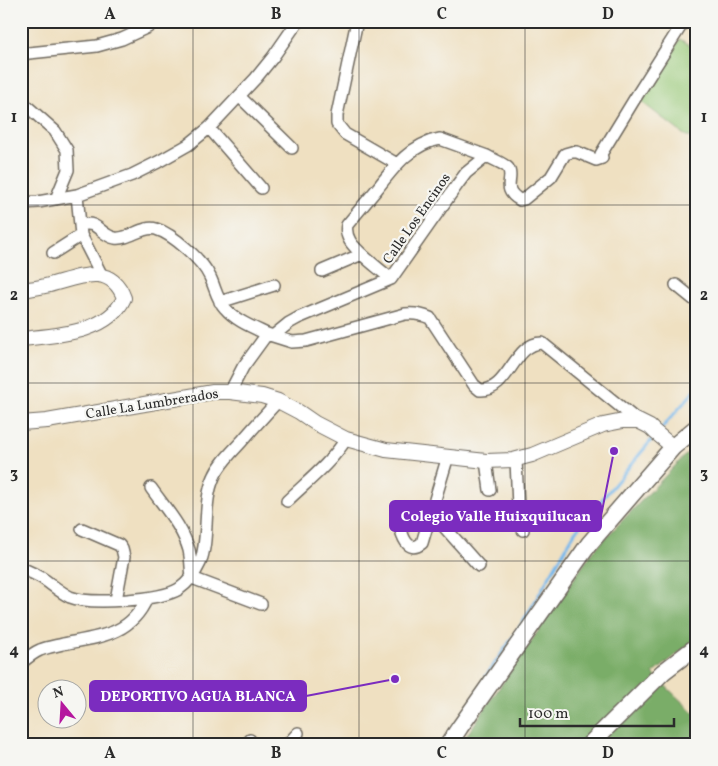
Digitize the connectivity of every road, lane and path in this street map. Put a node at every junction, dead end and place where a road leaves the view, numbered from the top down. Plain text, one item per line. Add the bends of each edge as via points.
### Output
1 (156, 21) edge
2 (298, 21) edge
3 (357, 21) edge
4 (684, 21) edge
5 (21, 55) edge
6 (240, 97) junction
7 (21, 101) edge
8 (209, 128) junction
9 (292, 148) dead end
10 (487, 156) junction
11 (397, 164) junction
12 (260, 188) dead end
13 (77, 195) junction
14 (56, 199) junction
15 (21, 203) edge
16 (81, 230) junction
17 (53, 253) dead end
18 (362, 254) junction
19 (322, 271) dead end
20 (101, 274) junction
21 (391, 279) junction
22 (676, 285) dead end
23 (274, 286) dead end
24 (21, 290) edge
25 (220, 302) junction
26 (697, 302) edge
27 (270, 335) junction
28 (21, 340) edge
29 (230, 392) junction
30 (278, 401) junction
31 (638, 421) junction
32 (21, 423) edge
33 (697, 427) edge
34 (346, 439) junction
35 (673, 447) junction
36 (448, 456) junction
37 (516, 459) junction
38 (486, 461) junction
39 (151, 488) dead end
40 (490, 490) dead end
41 (287, 501) dead end
42 (431, 512) junction
43 (398, 520) dead end
44 (82, 529) dead end
45 (523, 530) dead end
46 (479, 566) dead end
47 (21, 568) edge
48 (192, 578) junction
49 (147, 598) junction
50 (116, 600) junction
51 (261, 604) dead end
52 (697, 646) edge
53 (21, 663) edge
54 (298, 733) dead end
55 (286, 745) edge
56 (448, 745) edge
57 (588, 745) edge

1 - 5 street via 122,39 97,46
2 - 6 street via 274,57
3 - 11 street via 337,124 345,134
4 - 10 street via 601,154 601,159 577,152 565,154 551,176 520,200 509,189 508,168
6 - 8 street
6 - 9 street
7 - 14 street via 55,131 67,150 68,170
8 - 12 street
8 - 13 street via 158,162
10 - 11 street via 440,139 418,147
10 - 21 street, Calle Los Encinos via 456,185
11 - 18 street via 347,225 350,241
13 - 14 street
13 - 16 street
14 - 15 street
16 - 17 street
16 - 20 street
16 - 25 street via 86,223 92,224 116,238 151,228 158,230 198,260
18 - 19 street
18 - 21 street
20 - 24 street via 77,276 44,287
20 - 28 street via 121,289 124,298 116,311 103,321 81,330
21 - 27 street, Calle Los Encinos via 298,318
22 - 26 street
23 - 25 street
25 - 27 street via 238,320
27 - 29 street, Calle Los Encinos via 243,367
27 - 31 street via 292,342 306,341 414,313 430,318 480,390 498,383 526,348 542,343
29 - 30 street, Calle La Lumbrerados
29 - 32 street, Calle La Lumbrerados
30 - 34 street, Calle La Lumbrerados
30 - 48 street via 215,474 210,485 202,554
31 - 35 street via 650,426
31 - 37 street, Calle La Lumbrerados via 603,425
33 - 35 main road
34 - 36 street, Calle La Lumbrerados via 386,450
34 - 41 street via 332,459
35 - 56 main road via 589,544
36 - 38 street, Calle La Lumbrerados
36 - 42 street
37 - 38 street, Calle La Lumbrerados
37 - 45 street via 518,507
38 - 40 street
39 - 48 street via 184,536
42 - 43 street via 422,543 418,546 406,543
42 - 46 street
44 - 50 street via 122,549 124,557
47 - 50 street via 70,597 92,601
48 - 49 street via 171,593
48 - 51 street
49 - 50 street
49 - 53 street via 142,610 121,629 47,647
52 - 57 main road via 663,672
54 - 55 street

